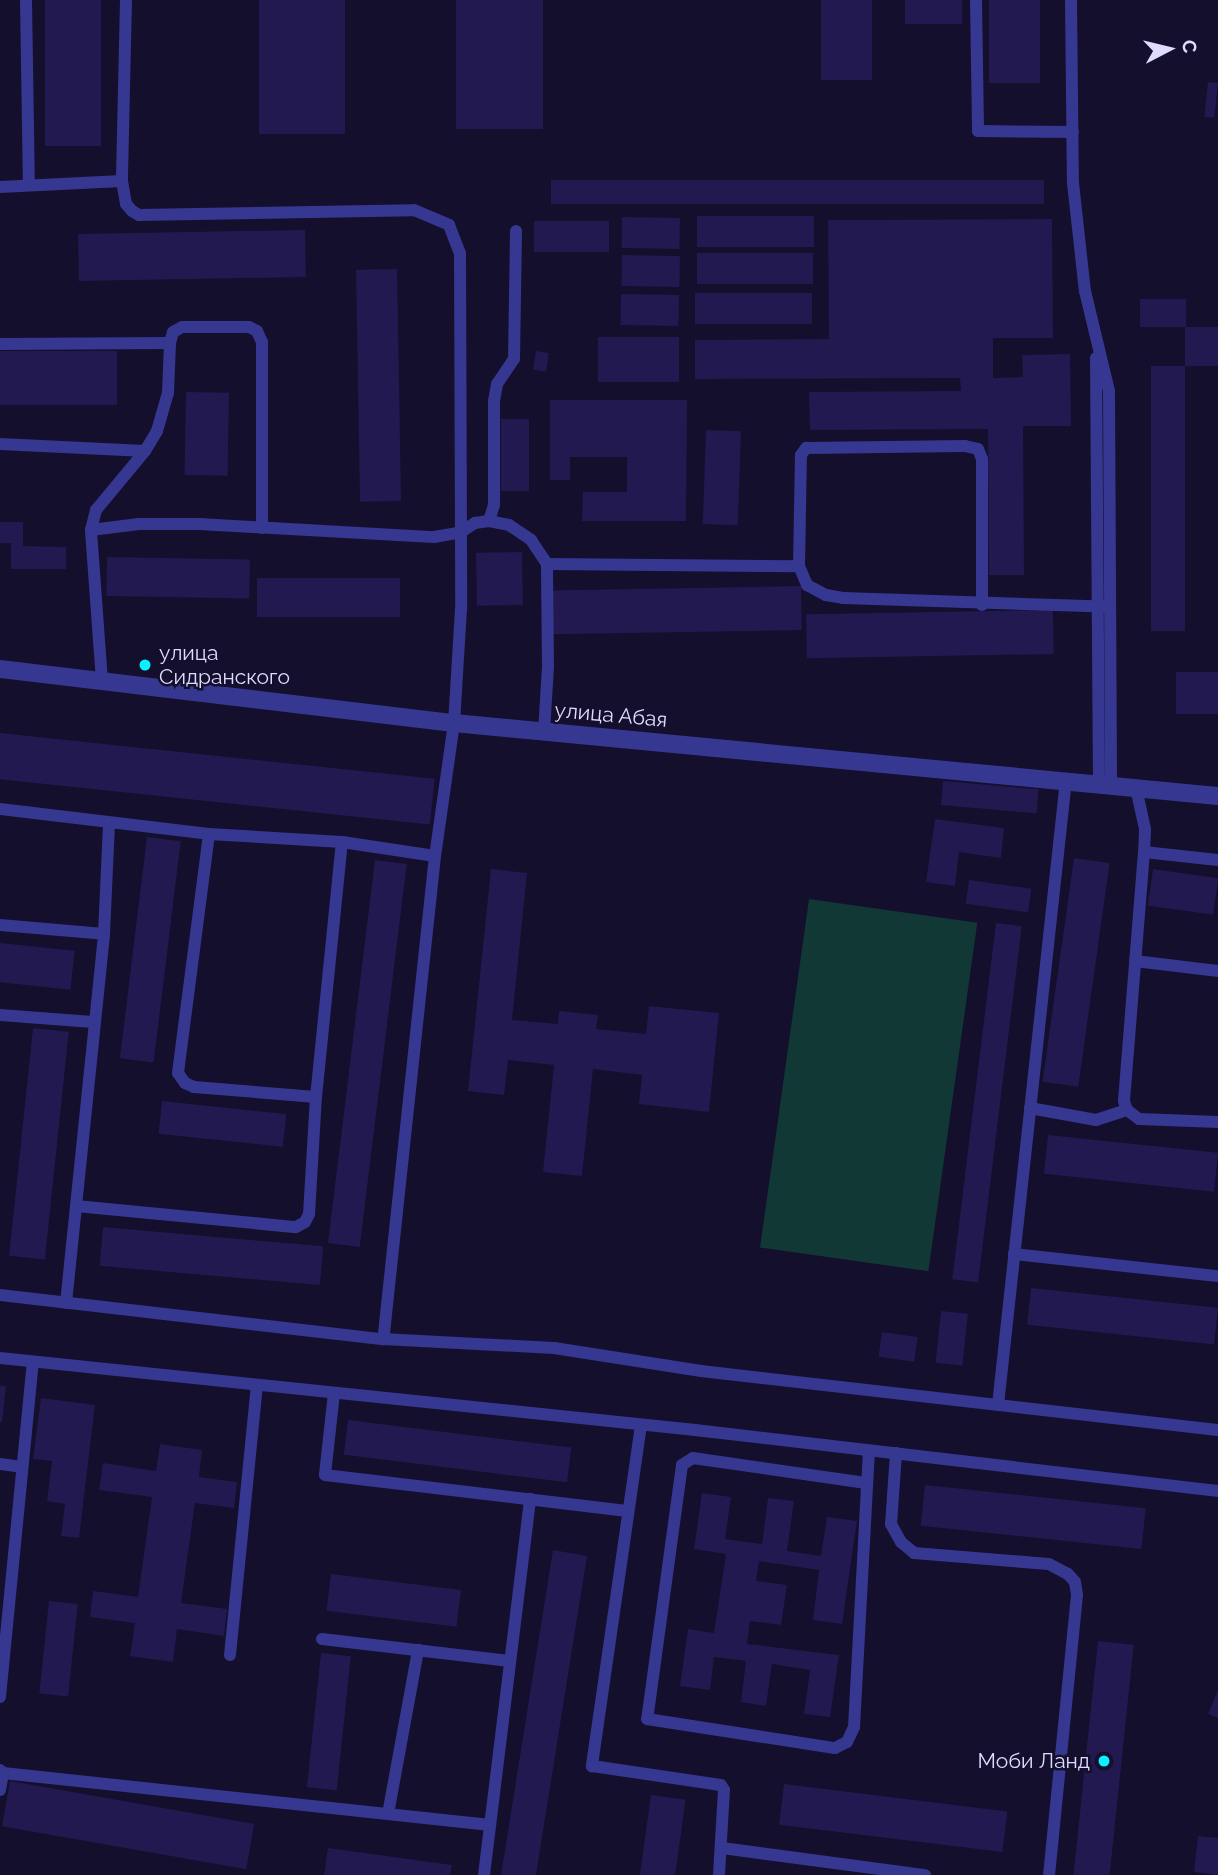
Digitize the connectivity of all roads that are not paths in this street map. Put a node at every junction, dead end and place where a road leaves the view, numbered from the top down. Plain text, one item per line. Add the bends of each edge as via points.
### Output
1 (26, 0) edge
2 (126, 0) edge
3 (976, 0) edge
4 (1071, 0) edge
5 (1073, 132) junction
6 (122, 181) junction
7 (29, 185) junction
8 (0, 187) edge
9 (516, 231) dead end
10 (170, 343) junction
11 (0, 344) edge
12 (0, 444) edge
13 (145, 451) junction
14 (489, 521) junction
15 (262, 528) junction
16 (91, 530) junction
17 (461, 532) junction
18 (547, 564) junction
19 (799, 566) junction
20 (982, 605) junction
21 (1104, 607) junction
22 (0, 669) edge
23 (102, 681) junction
24 (454, 723) junction
25 (544, 732) junction
26 (1066, 780) junction
27 (1105, 784) junction
28 (1136, 788) junction
29 (1218, 796) edge
30 (0, 809) edge
31 (109, 823) junction
32 (209, 834) junction
33 (342, 842) junction
34 (1144, 852) junction
35 (435, 856) junction
36 (1218, 860) edge
37 (0, 925) edge
38 (104, 934) junction
39 (1135, 961) junction
40 (1218, 971) edge
41 (0, 1015) edge
42 (93, 1022) junction
43 (316, 1097) junction
44 (1030, 1108) junction
45 (1127, 1110) junction
46 (1218, 1122) edge
47 (76, 1206) junction
48 (1014, 1254) junction
49 (1218, 1276) edge
50 (0, 1296) edge
51 (66, 1303) junction
52 (383, 1339) junction
53 (0, 1358) edge
54 (33, 1362) junction
55 (257, 1385) junction
56 (334, 1393) junction
57 (998, 1405) junction
58 (641, 1425) junction
59 (1218, 1430) edge
60 (869, 1450) junction
61 (896, 1453) junction
62 (0, 1464) edge
63 (21, 1467) junction
64 (866, 1483) junction
65 (1218, 1491) edge
66 (530, 1499) junction
67 (627, 1511) junction
68 (322, 1639) dead end
69 (418, 1650) junction
70 (230, 1656) dead end
71 (510, 1661) junction
72 (0, 1697) edge
73 (1, 1772) edge
74 (0, 1790) edge
75 (388, 1814) junction
76 (490, 1825) junction
77 (722, 1847) junction
78 (484, 1875) edge
79 (719, 1875) edge
80 (925, 1875) edge
81 (1049, 1875) edge

1 - 7 lane
2 - 6 lane
3 - 5 lane via 978,131
4 - 5 lane
5 - 21 lane via 1073,183 1085,291 1097,344
6 - 7 lane
6 - 17 lane via 126,204 139,215 414,210 449,225 460,253
7 - 8 lane
9 - 14 lane via 514,359 497,384 494,401 494,505
10 - 11 lane
10 - 13 lane via 168,393 157,431
10 - 15 lane via 173,332 182,327 249,327 257,331 262,342
12 - 13 lane
13 - 16 lane via 96,510
14 - 17 lane
14 - 18 lane via 509,525 531,540
15 - 16 lane via 139,524
15 - 17 lane via 434,537
16 - 23 lane
17 - 24 lane
18 - 19 lane
18 - 25 lane
19 - 20 lane via 807,585 826,595
19 - 20 lane via 801,455 806,448 978,449 982,459
20 - 21 lane
21 - 27 lane
22 - 23 street, улица Абая
23 - 24 street, улица Абая
24 - 25 street, улица Абая
24 - 35 lane
25 - 26 street, улица Абая
26 - 27 street, улица Абая
26 - 44 lane
27 - 28 street, улица Абая
28 - 29 street, улица Абая
28 - 34 lane via 1145,829
30 - 31 lane
31 - 32 lane
31 - 38 lane
32 - 33 lane
32 - 43 lane via 178,1073 184,1083 194,1087
33 - 35 lane
33 - 43 lane
34 - 36 lane
34 - 39 lane
35 - 52 lane
37 - 38 lane
38 - 42 lane
39 - 40 lane
39 - 45 lane via 1124,1092
41 - 42 lane
42 - 47 lane
43 - 47 lane via 309,1214 296,1227
44 - 45 lane via 1096,1120
44 - 48 lane
45 - 46 lane via 1139,1119
47 - 51 lane
48 - 49 lane
48 - 57 lane
50 - 51 lane
51 - 52 lane
52 - 57 lane via 554,1348 701,1371
53 - 54 lane
54 - 55 lane
54 - 63 lane
55 - 56 lane
55 - 70 lane
56 - 58 lane
56 - 66 lane via 324,1475
57 - 59 lane
58 - 60 lane
58 - 67 lane
60 - 61 lane
60 - 64 lane
61 - 65 lane
61 - 81 lane via 891,1524 914,1553 1049,1564 1075,1582
62 - 63 lane
63 - 72 lane
64 - 64 lane via 854,1727 847,1742 835,1748 647,1719 682,1465 693,1458
66 - 67 lane
66 - 71 lane
67 - 77 lane via 592,1766 720,1785 724,1790
68 - 69 lane
69 - 71 lane
69 - 75 lane
71 - 76 lane
73 - 74 lane
73 - 75 lane
75 - 76 lane
76 - 78 lane
77 - 79 lane
77 - 80 lane

